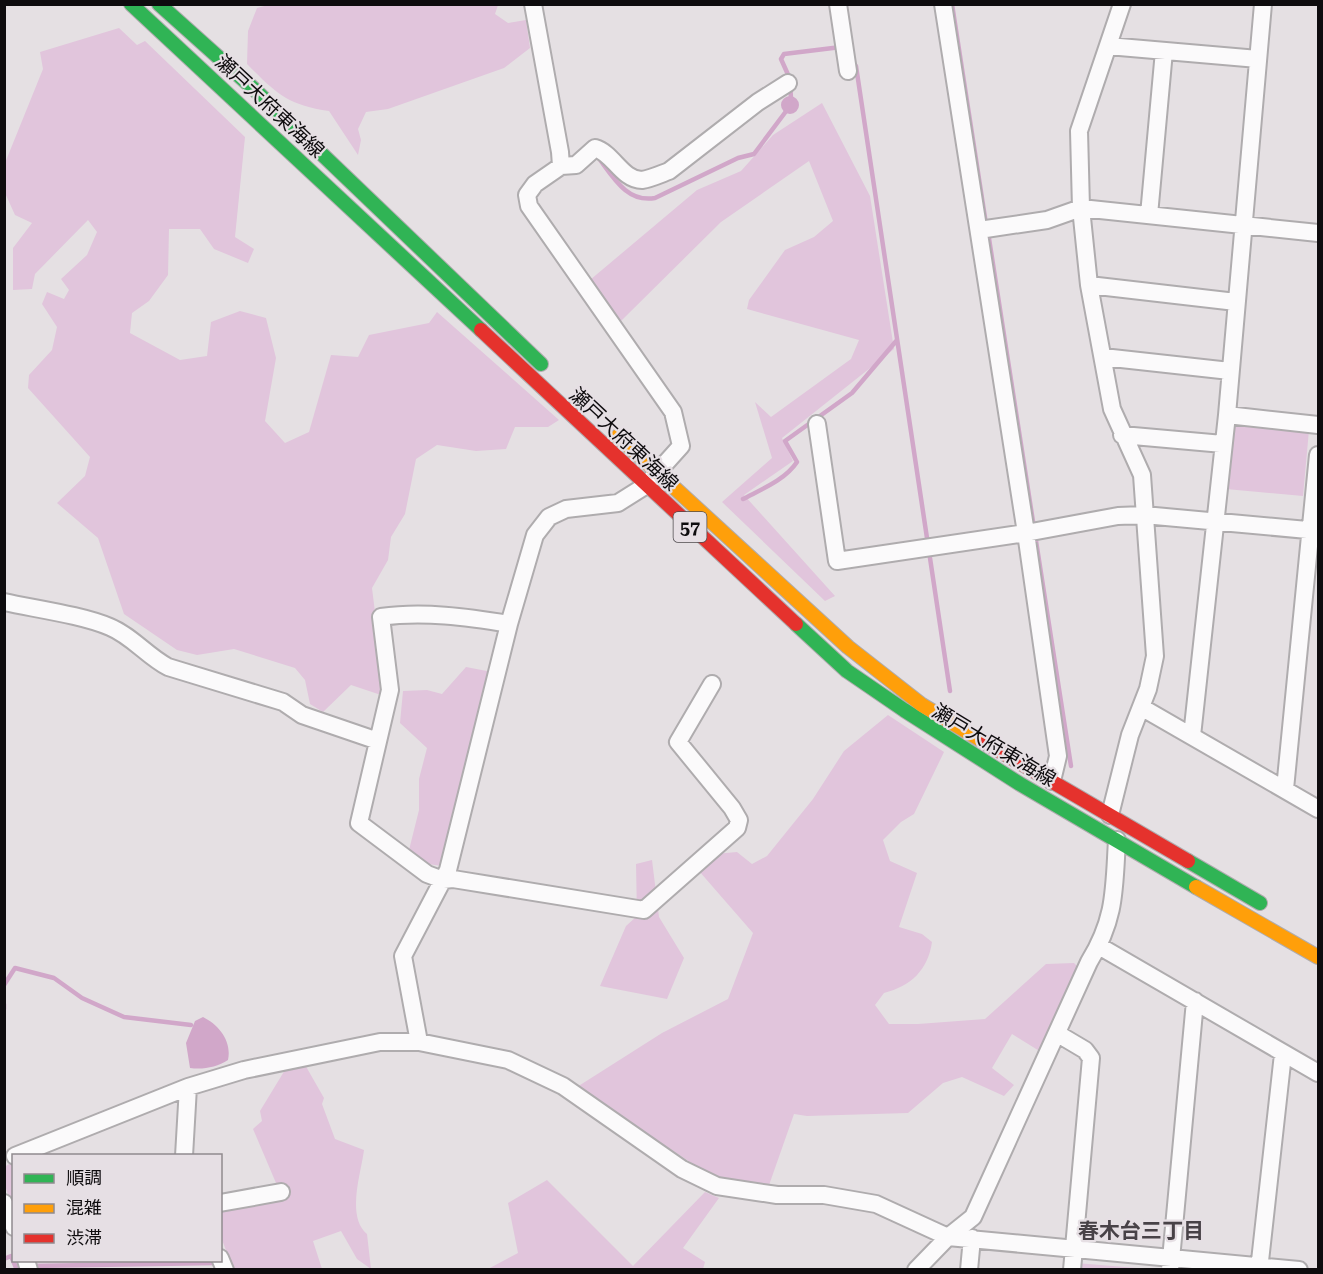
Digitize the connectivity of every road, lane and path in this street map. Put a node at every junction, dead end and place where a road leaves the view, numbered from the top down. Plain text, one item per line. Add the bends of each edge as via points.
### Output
1 (131, 4) edge
2 (159, 4) edge
3 (533, 4) edge
4 (838, 4) edge
5 (943, 4) edge
6 (1122, 4) edge
7 (1263, 4) edge
8 (1108, 46) junction
9 (1164, 51) junction
10 (1258, 59) junction
11 (848, 71) dead end
12 (788, 83) dead end
13 (561, 166) junction
14 (1081, 207) junction
15 (1149, 214) junction
16 (1243, 225) junction
17 (979, 230) junction
18 (1318, 233) edge
19 (1089, 285) junction
20 (1236, 302) junction
21 (1103, 357) junction
22 (1230, 371) junction
23 (554, 376) dead end
24 (1227, 415) junction
25 (817, 424) dead end
26 (1318, 425) edge
27 (611, 430) dead end
28 (1122, 435) junction
29 (1223, 444) junction
30 (1318, 455) edge
31 (658, 473) junction
32 (645, 486) junction
33 (1144, 515) junction
34 (1214, 522) junction
35 (1315, 531) edge
36 (1026, 533) junction
37 (4, 602) edge
38 (509, 624) junction
39 (712, 684) dead end
40 (1141, 707) junction
41 (1192, 736) junction
42 (378, 741) junction
43 (1052, 782) junction
44 (1285, 789) junction
45 (1318, 809) edge
46 (1110, 815) junction
47 (1117, 840) junction
48 (443, 880) junction
49 (1273, 910) dead end
50 (1099, 945) junction
51 (1318, 957) edge
52 (1195, 1001) junction
53 (1058, 1034) junction
54 (419, 1042) junction
55 (1283, 1054) junction
56 (1318, 1073) edge
57 (188, 1086) junction
58 (19, 1154) edge
59 (184, 1154) edge
60 (281, 1192) dead end
61 (4, 1203) edge
62 (222, 1203) edge
63 (12, 1222) edge
64 (948, 1237) junction
65 (972, 1238) junction
66 (1074, 1248) junction
67 (1170, 1263) edge
68 (1259, 1268) edge
69 (916, 1269) edge
70 (969, 1269) edge
71 (1072, 1269) edge
72 (1299, 1269) edge

1 - 32 main road, 瀬戸大府東海線 / 57
2 - 23 main road, 瀬戸大府東海線 via 255,90
3 - 13 street
4 - 11 street
5 - 17 street
6 - 8 street
7 - 10 street
8 - 9 street
8 - 14 street via 1079,131
9 - 10 street
9 - 15 street
10 - 16 street
12 - 13 street via 669,171 640,180 623,171 606,151 595,148 576,165
13 - 31 street via 535,184 527,195 529,206 673,412 681,446
14 - 15 street
14 - 17 street via 1047,220
14 - 19 street
15 - 16 street
16 - 18 street
16 - 20 street
17 - 36 street
19 - 20 street
19 - 21 street
20 - 22 street
21 - 22 street
21 - 28 street via 1112,410
22 - 24 street
24 - 26 street
24 - 29 street
25 - 36 street via 837,561
27 - 31 main road, 瀬戸大府東海線 / 57
28 - 29 street
28 - 33 street via 1142,475
29 - 34 street
30 - 35 street
31 - 32 street
31 - 43 main road, 瀬戸大府東海線 / 57 via 848,647 922,705
32 - 38 street via 618,503 566,509 549,517 535,535
32 - 47 main road, 瀬戸大府東海線 / 57 via 847,671 930,729
33 - 34 street
33 - 36 street
33 - 40 street via 1155,656
34 - 35 street
34 - 41 street
35 - 44 street
36 - 43 street via 1058,756
37 - 42 street via 110,626 168,667 283,702 302,715
38 - 42 street via 444,616 381,616 390,690
38 - 48 street
39 - 48 street via 678,742 732,808 739,820 737,828 644,910
40 - 41 street
40 - 46 street
41 - 44 street
42 - 48 street via 359,823 413,865
43 - 46 main road, 瀬戸大府東海線 / 57
44 - 45 street
46 - 49 main road, 瀬戸大府東海線 / 57
47 - 50 street via 1112,912
47 - 51 main road, 瀬戸大府東海線 / 57
48 - 54 street via 403,956
50 - 52 street
50 - 53 street
52 - 55 street
52 - 67 street
53 - 64 street via 973,1217
53 - 66 street via 1091,1058
54 - 57 street via 380,1042 346,1048
54 - 64 street via 508,1060 563,1086 682,1169 717,1186 777,1195 824,1195 876,1204
55 - 56 street
55 - 68 street
57 - 58 street
57 - 59 street
60 - 62 street
61 - 63 street
64 - 65 street
64 - 69 street
65 - 66 street
65 - 70 street
66 - 67 street
66 - 71 street
67 - 68 street
68 - 72 street

